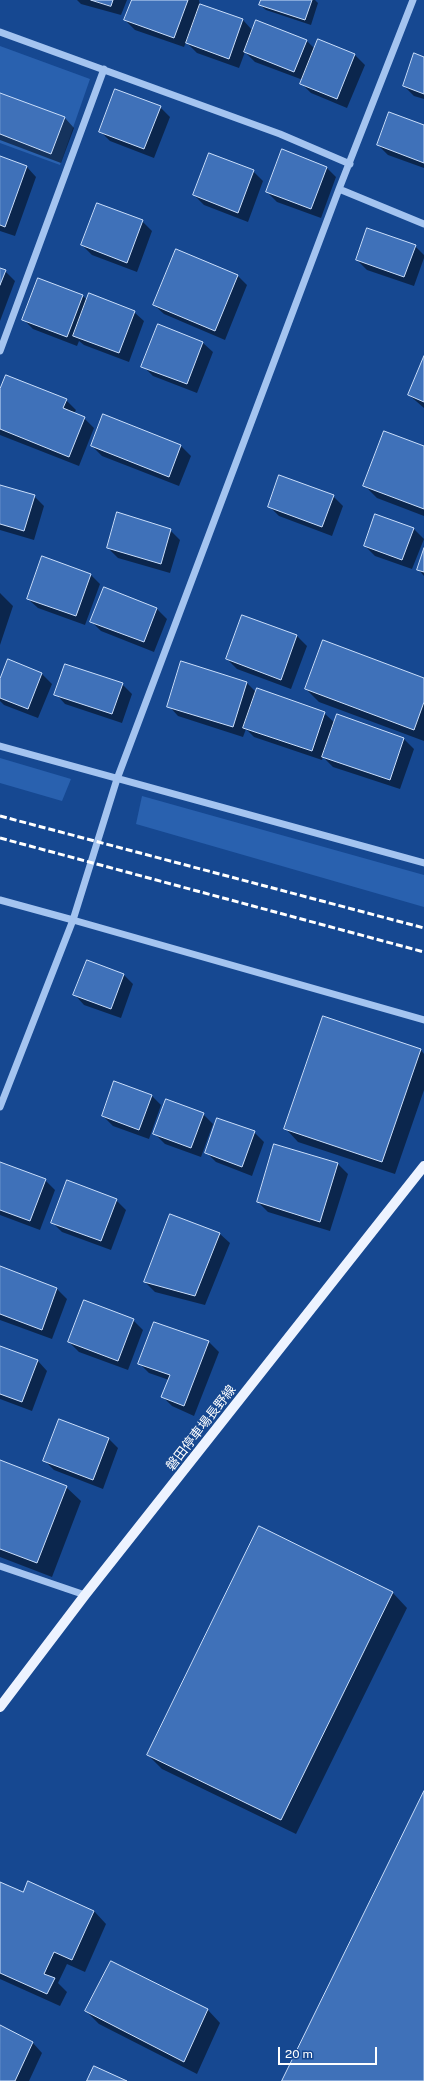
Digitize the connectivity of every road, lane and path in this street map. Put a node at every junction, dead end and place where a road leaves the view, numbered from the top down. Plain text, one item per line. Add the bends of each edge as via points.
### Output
1 (413, 0) edge
2 (0, 32) edge
3 (104, 69) junction
4 (350, 164) junction
5 (339, 189) junction
6 (424, 224) edge
7 (0, 351) edge
8 (0, 746) edge
9 (117, 779) junction
10 (424, 863) edge
11 (0, 900) edge
12 (73, 920) junction
13 (424, 1020) edge
14 (0, 1107) edge
15 (424, 1166) edge
16 (0, 1566) edge
17 (85, 1595) junction
18 (0, 1707) edge

1 - 4 street
2 - 3 street
3 - 4 street via 280,134
3 - 7 street
4 - 5 street
5 - 6 street
5 - 9 street
8 - 9 street
9 - 10 street
9 - 12 street
11 - 12 street
12 - 13 street
12 - 14 street
15 - 17 main road, 磐田停車場長野線
16 - 17 street
17 - 18 main road, 磐田停車場長野線

